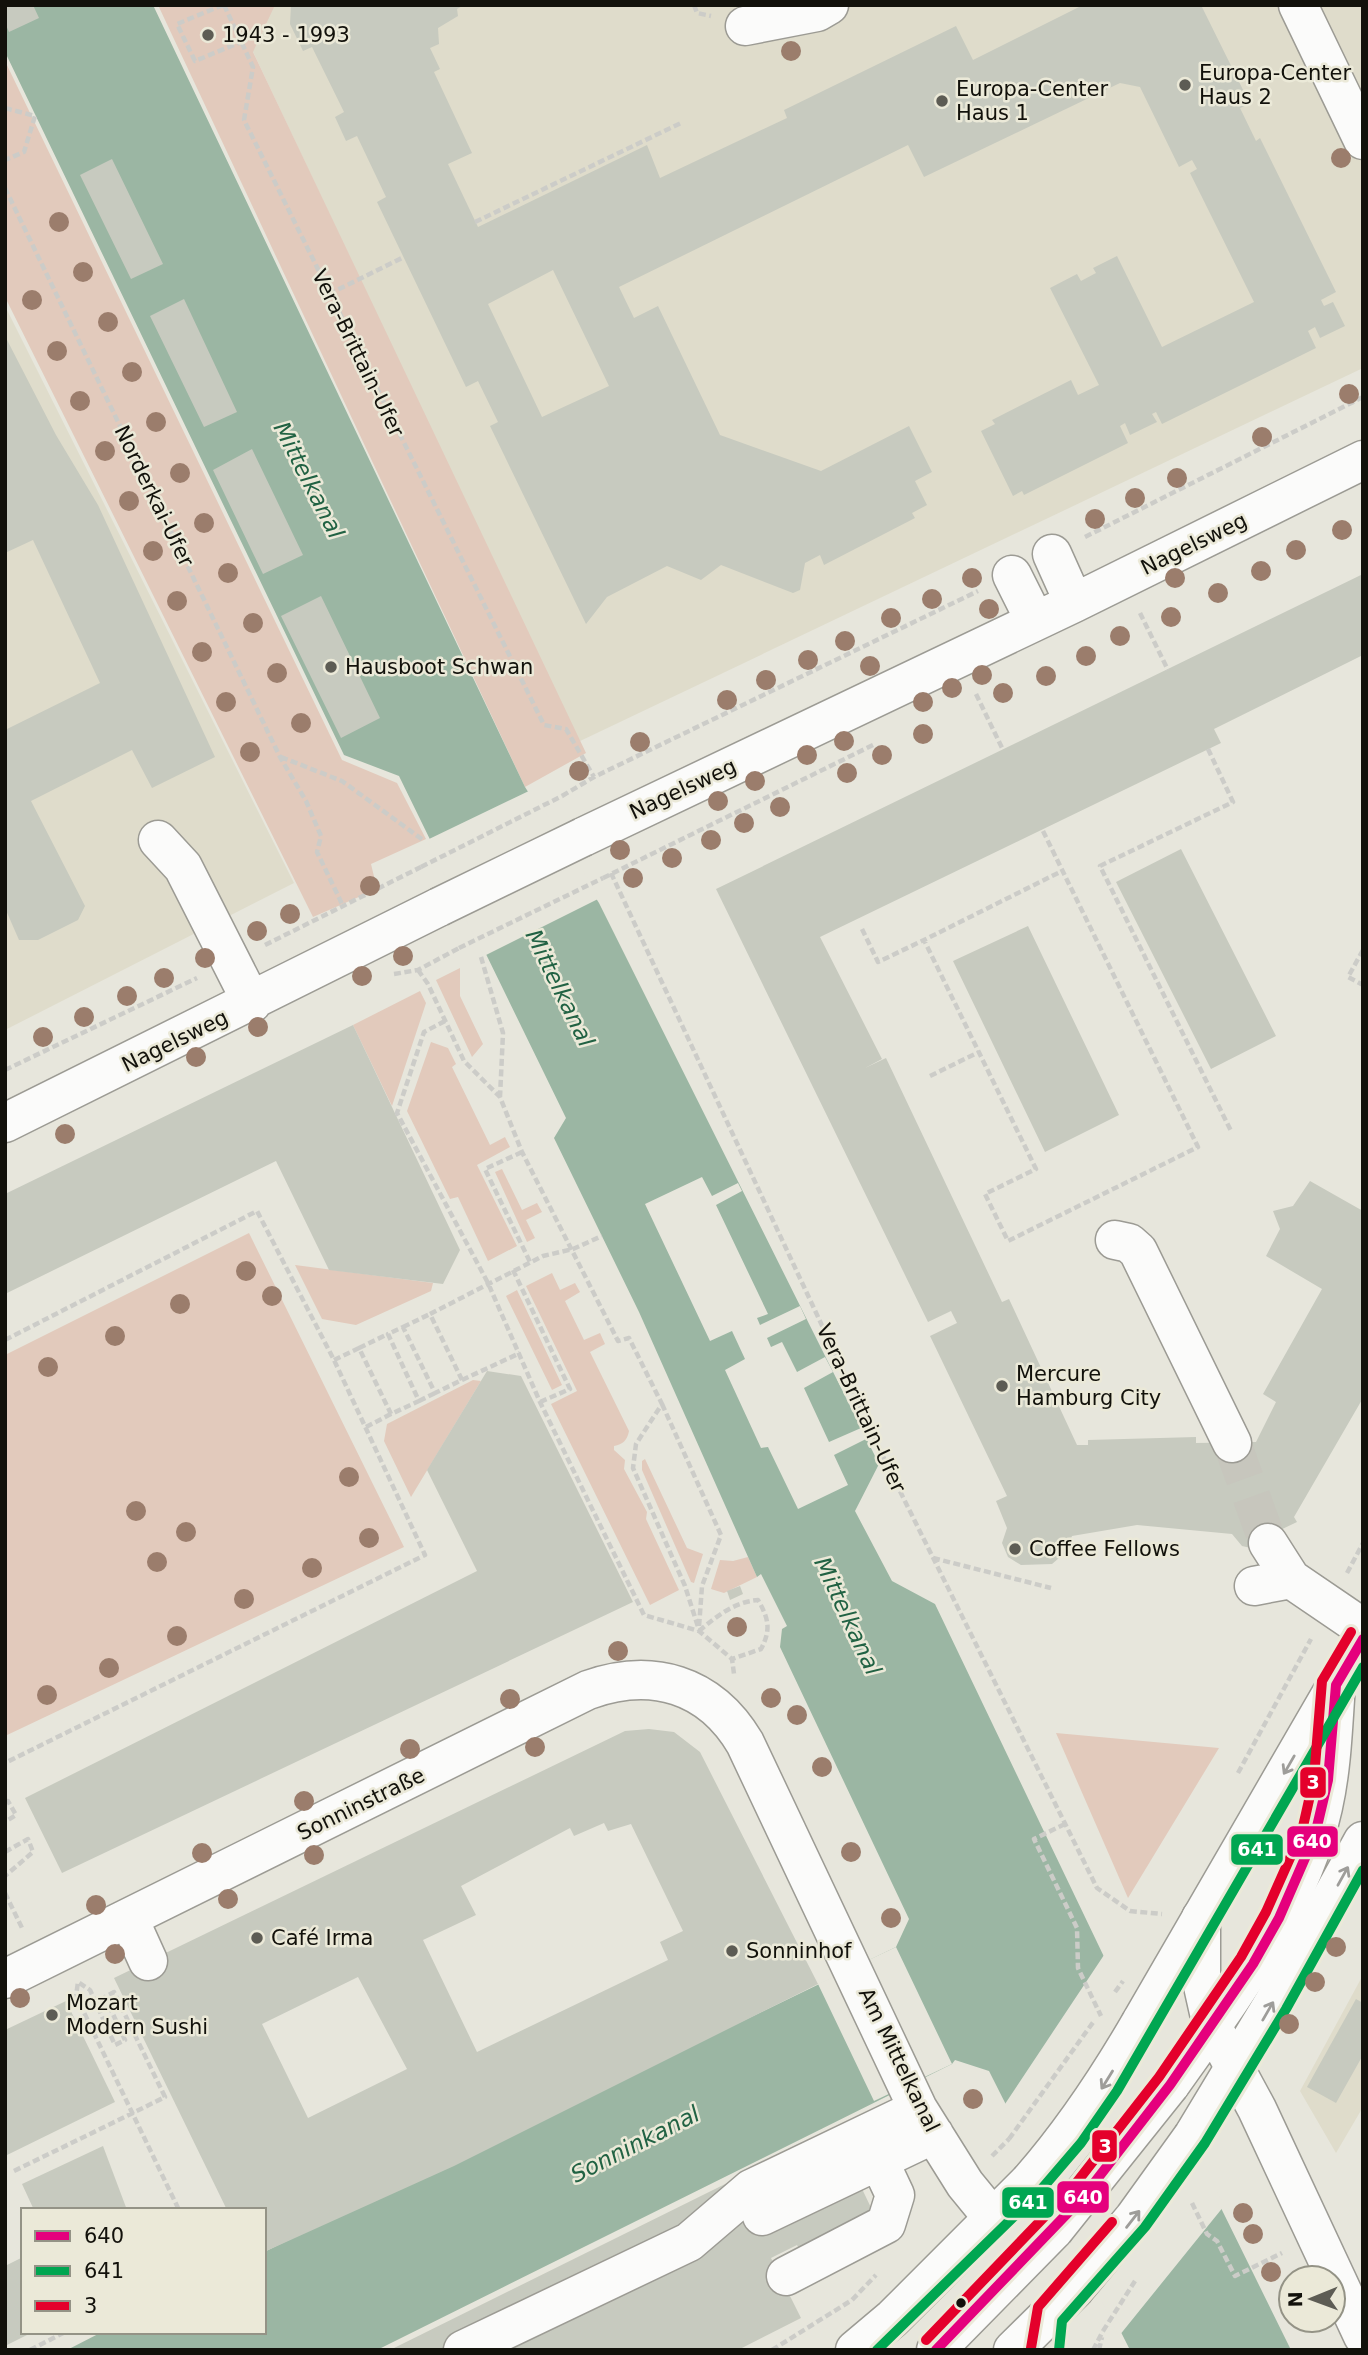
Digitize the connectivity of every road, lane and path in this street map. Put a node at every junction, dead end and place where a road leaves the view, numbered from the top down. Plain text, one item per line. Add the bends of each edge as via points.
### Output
1 (224, 5) edge
2 (829, 5) edge
3 (1298, 5) edge
4 (745, 26) dead end
5 (241, 42) junction
6 (5, 108) edge
7 (681, 123) dead end
8 (1363, 140) edge
9 (5, 160) edge
10 (5, 188) edge
11 (475, 222) dead end
12 (404, 257) dead end
13 (328, 294) junction
14 (1363, 397) edge
15 (1363, 460) edge
16 (1052, 554) joint
17 (1012, 575) joint
18 (1074, 603) junction
19 (1140, 613) dead end
20 (1035, 621) junction
21 (1168, 670) dead end
22 (976, 694) dead end
23 (1003, 750) dead end
24 (1208, 750) dead end
25 (280, 757) junction
26 (594, 778) junction
27 (1043, 831) dead end
28 (158, 840) dead end
29 (423, 840) dead end
30 (421, 867) dead end
31 (1062, 871) junction
32 (611, 873) dead end
33 (603, 878) dead end
34 (344, 908) dead end
35 (862, 929) dead end
36 (924, 940) junction
37 (459, 948) dead end
38 (1363, 950) edge
39 (481, 957) dead end
40 (418, 970) dead end
41 (1363, 985) edge
42 (252, 1003) junction
43 (445, 1021) junction
44 (979, 1052) junction
45 (930, 1076) dead end
46 (500, 1097) junction
47 (5, 1123) edge
48 (1232, 1133) dead end
49 (522, 1152) junction
50 (602, 1236) dead end
51 (1115, 1240) dead end
52 (573, 1249) junction
53 (530, 1262) junction
54 (513, 1270) junction
55 (488, 1283) junction
56 (430, 1314) junction
57 (403, 1326) junction
58 (387, 1334) junction
59 (5, 1340) edge
60 (359, 1348) junction
61 (520, 1353) junction
62 (334, 1360) junction
63 (462, 1380) junction
64 (435, 1393) junction
65 (419, 1401) junction
66 (540, 1402) junction
67 (662, 1404) junction
68 (391, 1414) junction
69 (366, 1427) junction
70 (1232, 1443) tunnel mouth
71 (1268, 1543) tunnel mouth
72 (1363, 1543) edge
73 (933, 1558) junction
74 (1051, 1588) dead end
75 (1330, 1606) junction
76 (1363, 1628) edge
77 (699, 1631) junction
78 (1363, 1639) edge
79 (732, 1659) dead end
80 (1336, 1685) junction
81 (722, 1710) joint
82 (5, 1763) edge
83 (1232, 1784) dead end
84 (5, 1802) edge
85 (5, 1822) edge
86 (1363, 1841) edge
87 (5, 1852) edge
88 (5, 1876) edge
89 (5, 1893) edge
90 (1166, 1902) dead end
91 (5, 1905) edge
92 (1130, 1911) dead end
93 (1201, 1918) junction
94 (129, 1919) junction
95 (1154, 1925) dead end
96 (149, 1961) dead end
97 (1129, 1970) dead end
98 (5, 1979) edge
99 (90, 1990) dead end
100 (76, 1996) dead end
101 (1212, 2026) junction
102 (1234, 2070) junction
103 (920, 2110) junction
104 (132, 2113) junction
105 (1009, 2139) dead end
106 (879, 2161) junction
107 (14, 2171) dead end
108 (178, 2208) edge
109 (762, 2216) dead end
110 (992, 2217) junction
111 (1207, 2234) dead end
112 (1275, 2256) dead end
113 (786, 2276) dead end
114 (1056, 2318) edge
115 (818, 2319) dead end
116 (61, 2334) edge
117 (1363, 2336) edge
118 (30, 2350) edge
119 (463, 2350) edge
120 (772, 2350) edge
121 (855, 2350) edge
122 (936, 2350) edge
123 (1013, 2350) edge
124 (1093, 2350) edge
125 (1099, 2350) edge

1 - 5 path, Vera-Brittain-Ufer
1 - 5 path via 177,24 195,61
2 - 4 street via 817,12
3 - 8 street
5 - 13 path, Vera-Brittain-Ufer via 253,67 244,120
6 - 9 path via 35,116 24,152
7 - 11 path
10 - 25 path, Norderkai-Ufer
12 - 13 path
13 - 26 path, Vera-Brittain-Ufer via 544,724 566,729
14 - 16 path
15 - 18 street, Nagelsweg
16 - 18 street
17 - 20 street
17 - 26 path
18 - 20 street, Nagelsweg
19 - 21 path
20 - 42 street, Nagelsweg, bridge via 439,907
22 - 23 path
24 - 48 path via 1233,802 1100,866
25 - 29 path via 342,781
25 - 34 path, Norderkai-Ufer via 321,836 317,852
26 - 30 path, bridge
27 - 31 path
28 - 42 street via 183,867
31 - 36 path
31 - 44 path via 1198,1147 1008,1241 985,1194 1036,1169
32 - 73 path, Vera-Brittain-Ufer
33 - 37 path, bridge
35 - 36 path via 878,962
36 - 44 path
38 - 41 path via 1348,976
39 - 46 path via 503,1033
40 - 43 path
42 - 47 street, Nagelsweg
43 - 46 path via 464,1060
43 - 55 path via 424,1032 397,1112
44 - 45 path
46 - 49 path
49 - 52 path
49 - 53 path via 485,1169
50 - 52 path
51 - 70 street via 1138,1251
52 - 53 path
52 - 67 path via 618,1341 629,1338
53 - 54 path
54 - 55 path
54 - 66 path via 570,1389
55 - 56 path
55 - 61 path
56 - 57 path
56 - 63 path
57 - 58 path
57 - 64 path
58 - 60 path
58 - 65 path
59 - 62 path via 257,1211
60 - 62 path
60 - 68 path
61 - 63 path
61 - 66 path
62 - 69 path
63 - 64 path
64 - 65 path
65 - 68 path
66 - 77 path via 644,1615
67 - 77 path via 721,1535 702,1586
67 - 77 path via 636,1444 633,1468 685,1586
68 - 69 path
69 - 82 path via 425,1555
71 - 75 street via 1273,1583
72 - 75 path
73 - 74 path
73 - 92 path, Vera-Brittain-Ufer via 1097,1888
75 - 76 street
75 - 83 path
77 - 79 path via 724,1611 758,1600 767,1615 769,1634 761,1649
78 - 80 street
80 -> 93 street
80 - 101 street via 1327,1789 1304,1864 1279,1918
81 - 94 street, Sonninstraße via 673,1684 636,1679 604,1685
81 - 103 street, Am Mittelkanal via 746,1743
84 - 85 path via 16,1815
102 -> 86 street
87 - 88 path via 28,1839 33,1852
89 - 91 path via 10,1902
90 - 95 path
93 - 101 street via 1200,1977
93 -> 110 street, bridge via 1105,2084 1070,2134
94 - 96 street
94 - 98 street, Sonninstraße
97 - 105 path, bridge
99 - 104 path via 115,2045 125,2040 105,1997 114,1992 165,2097
100 - 104 path
101 - 102 street
101 - 122 street, bridge via 1054,2230
114 -> 102 street, bridge via 1194,2136
102 - 117 street via 1257,2109
103 - 106 street
103 - 110 street, Am Mittelkanal via 965,2184
103 - 119 street via 751,2189 689,2242
104 - 107 path
104 - 108 path
106 - 109 street
106 - 113 street via 895,2195 886,2224
110 - 121 street via 893,2318
111 - 112 path via 1217,2241 1235,2276
114 - 123 street
115 - 120 path
116 - 118 path
124 - 125 path via 1103,2331

